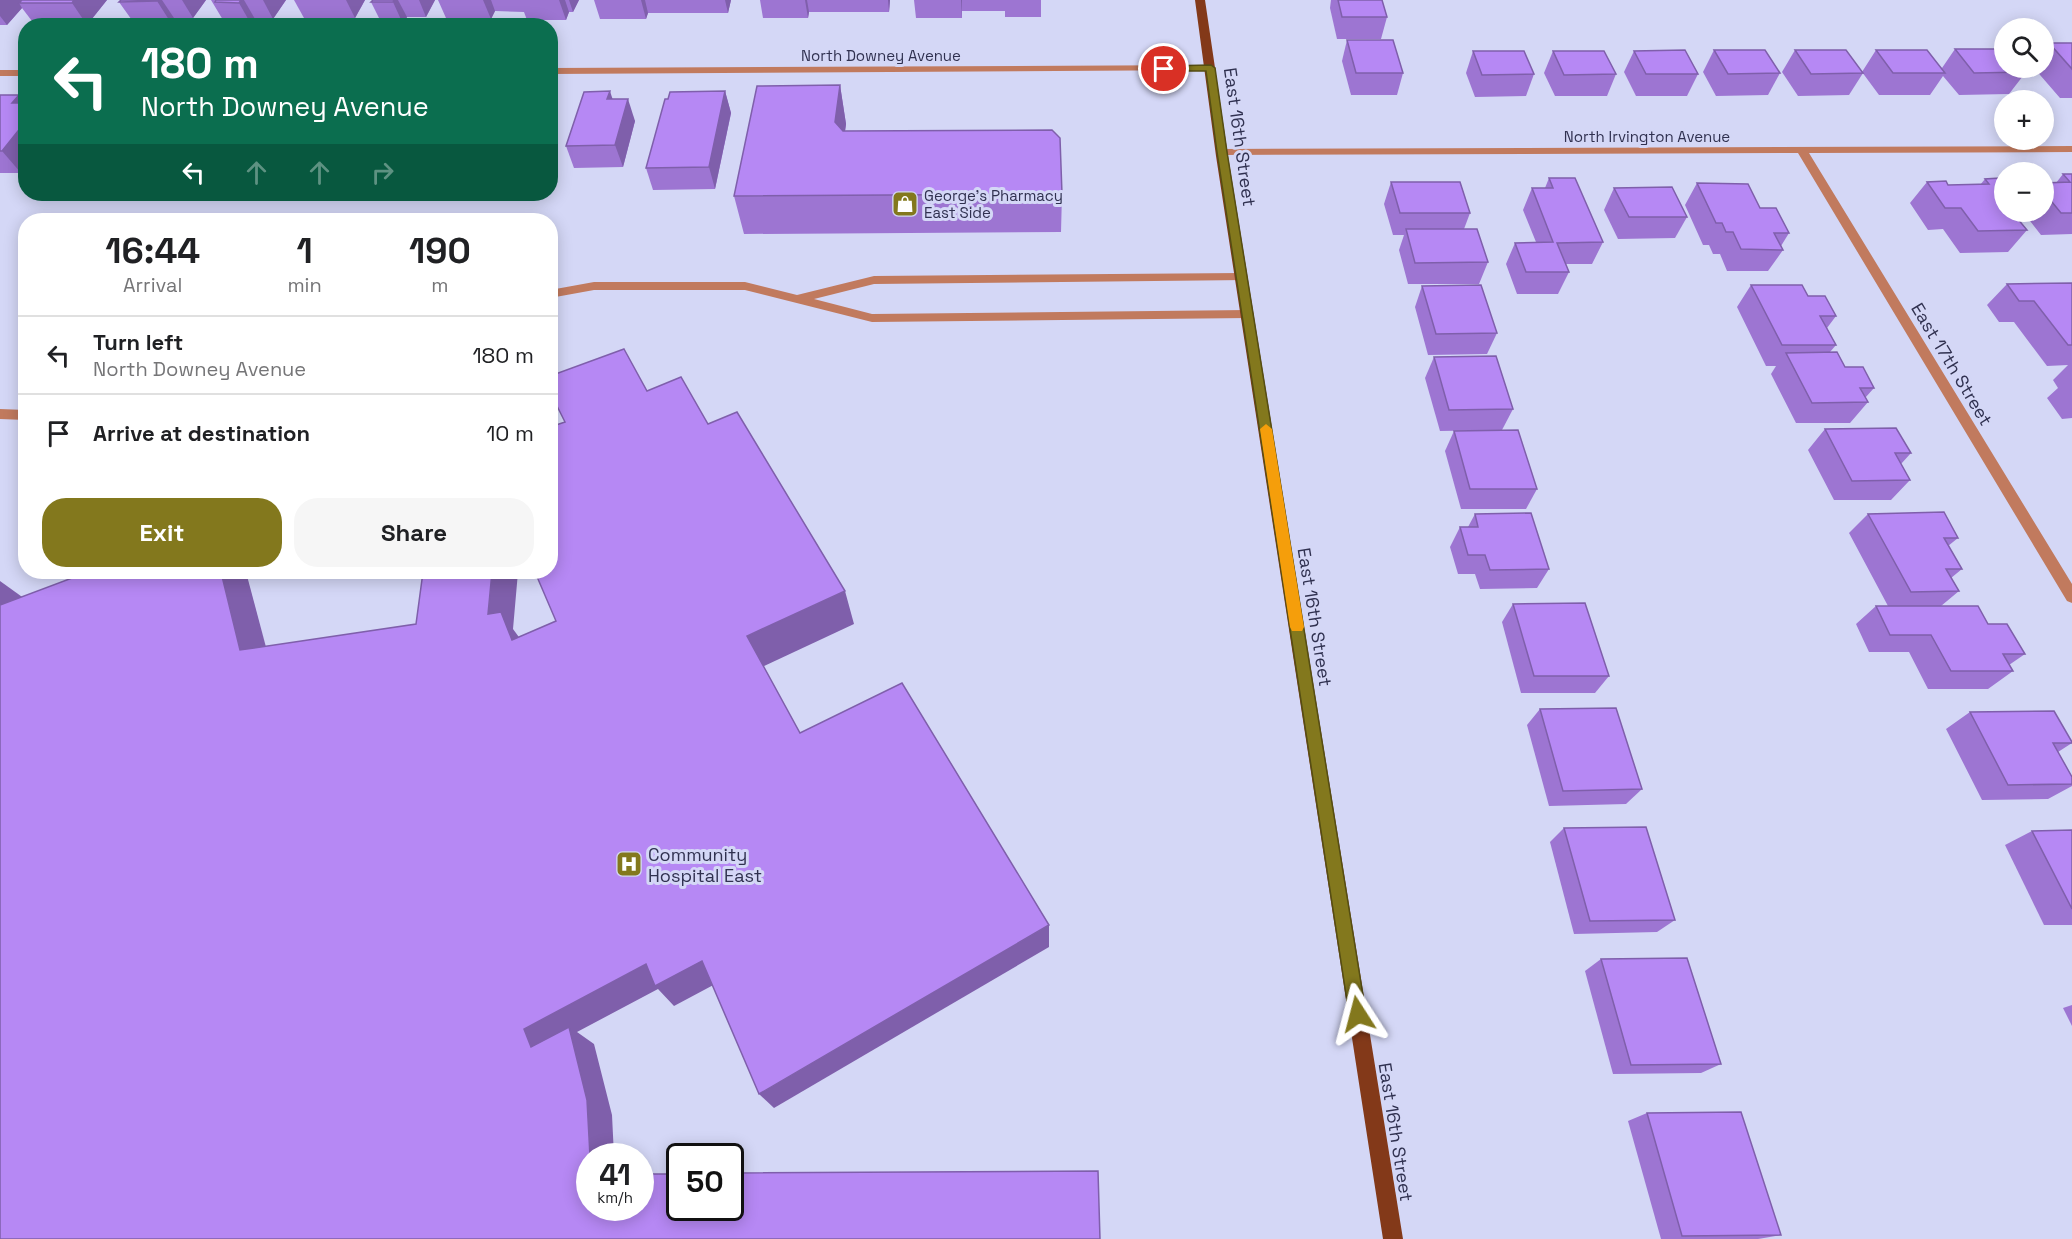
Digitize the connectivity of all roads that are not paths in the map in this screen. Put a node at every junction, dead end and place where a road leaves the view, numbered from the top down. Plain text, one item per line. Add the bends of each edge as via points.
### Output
1 (1200, 0) edge
2 (1211, 68) junction
3 (558, 71) edge
4 (0, 73) edge
5 (18, 73) edge
6 (2072, 149) edge
7 (1801, 150) junction
8 (1222, 152) junction
9 (1242, 278) junction
10 (558, 293) edge
11 (794, 300) junction
12 (1248, 314) junction
13 (0, 414) edge
14 (18, 415) edge
15 (2072, 597) edge
16 (1393, 1239) edge

1 - 2 main road, East 16th Street
2 - 3 street, North Downey Avenue
2 - 8 main road, East 16th Street
4 - 5 street
6 - 7 street, North Irvington Avenue
7 - 8 street, North Irvington Avenue
7 - 15 street, East 17th Street
8 - 9 main road, East 16th Street
9 - 11 street via 874,280
9 - 12 main road, East 16th Street
10 - 11 street via 594,286 746,286
11 - 12 street via 872,318
12 - 16 main road, East 16th Street
13 - 14 street

